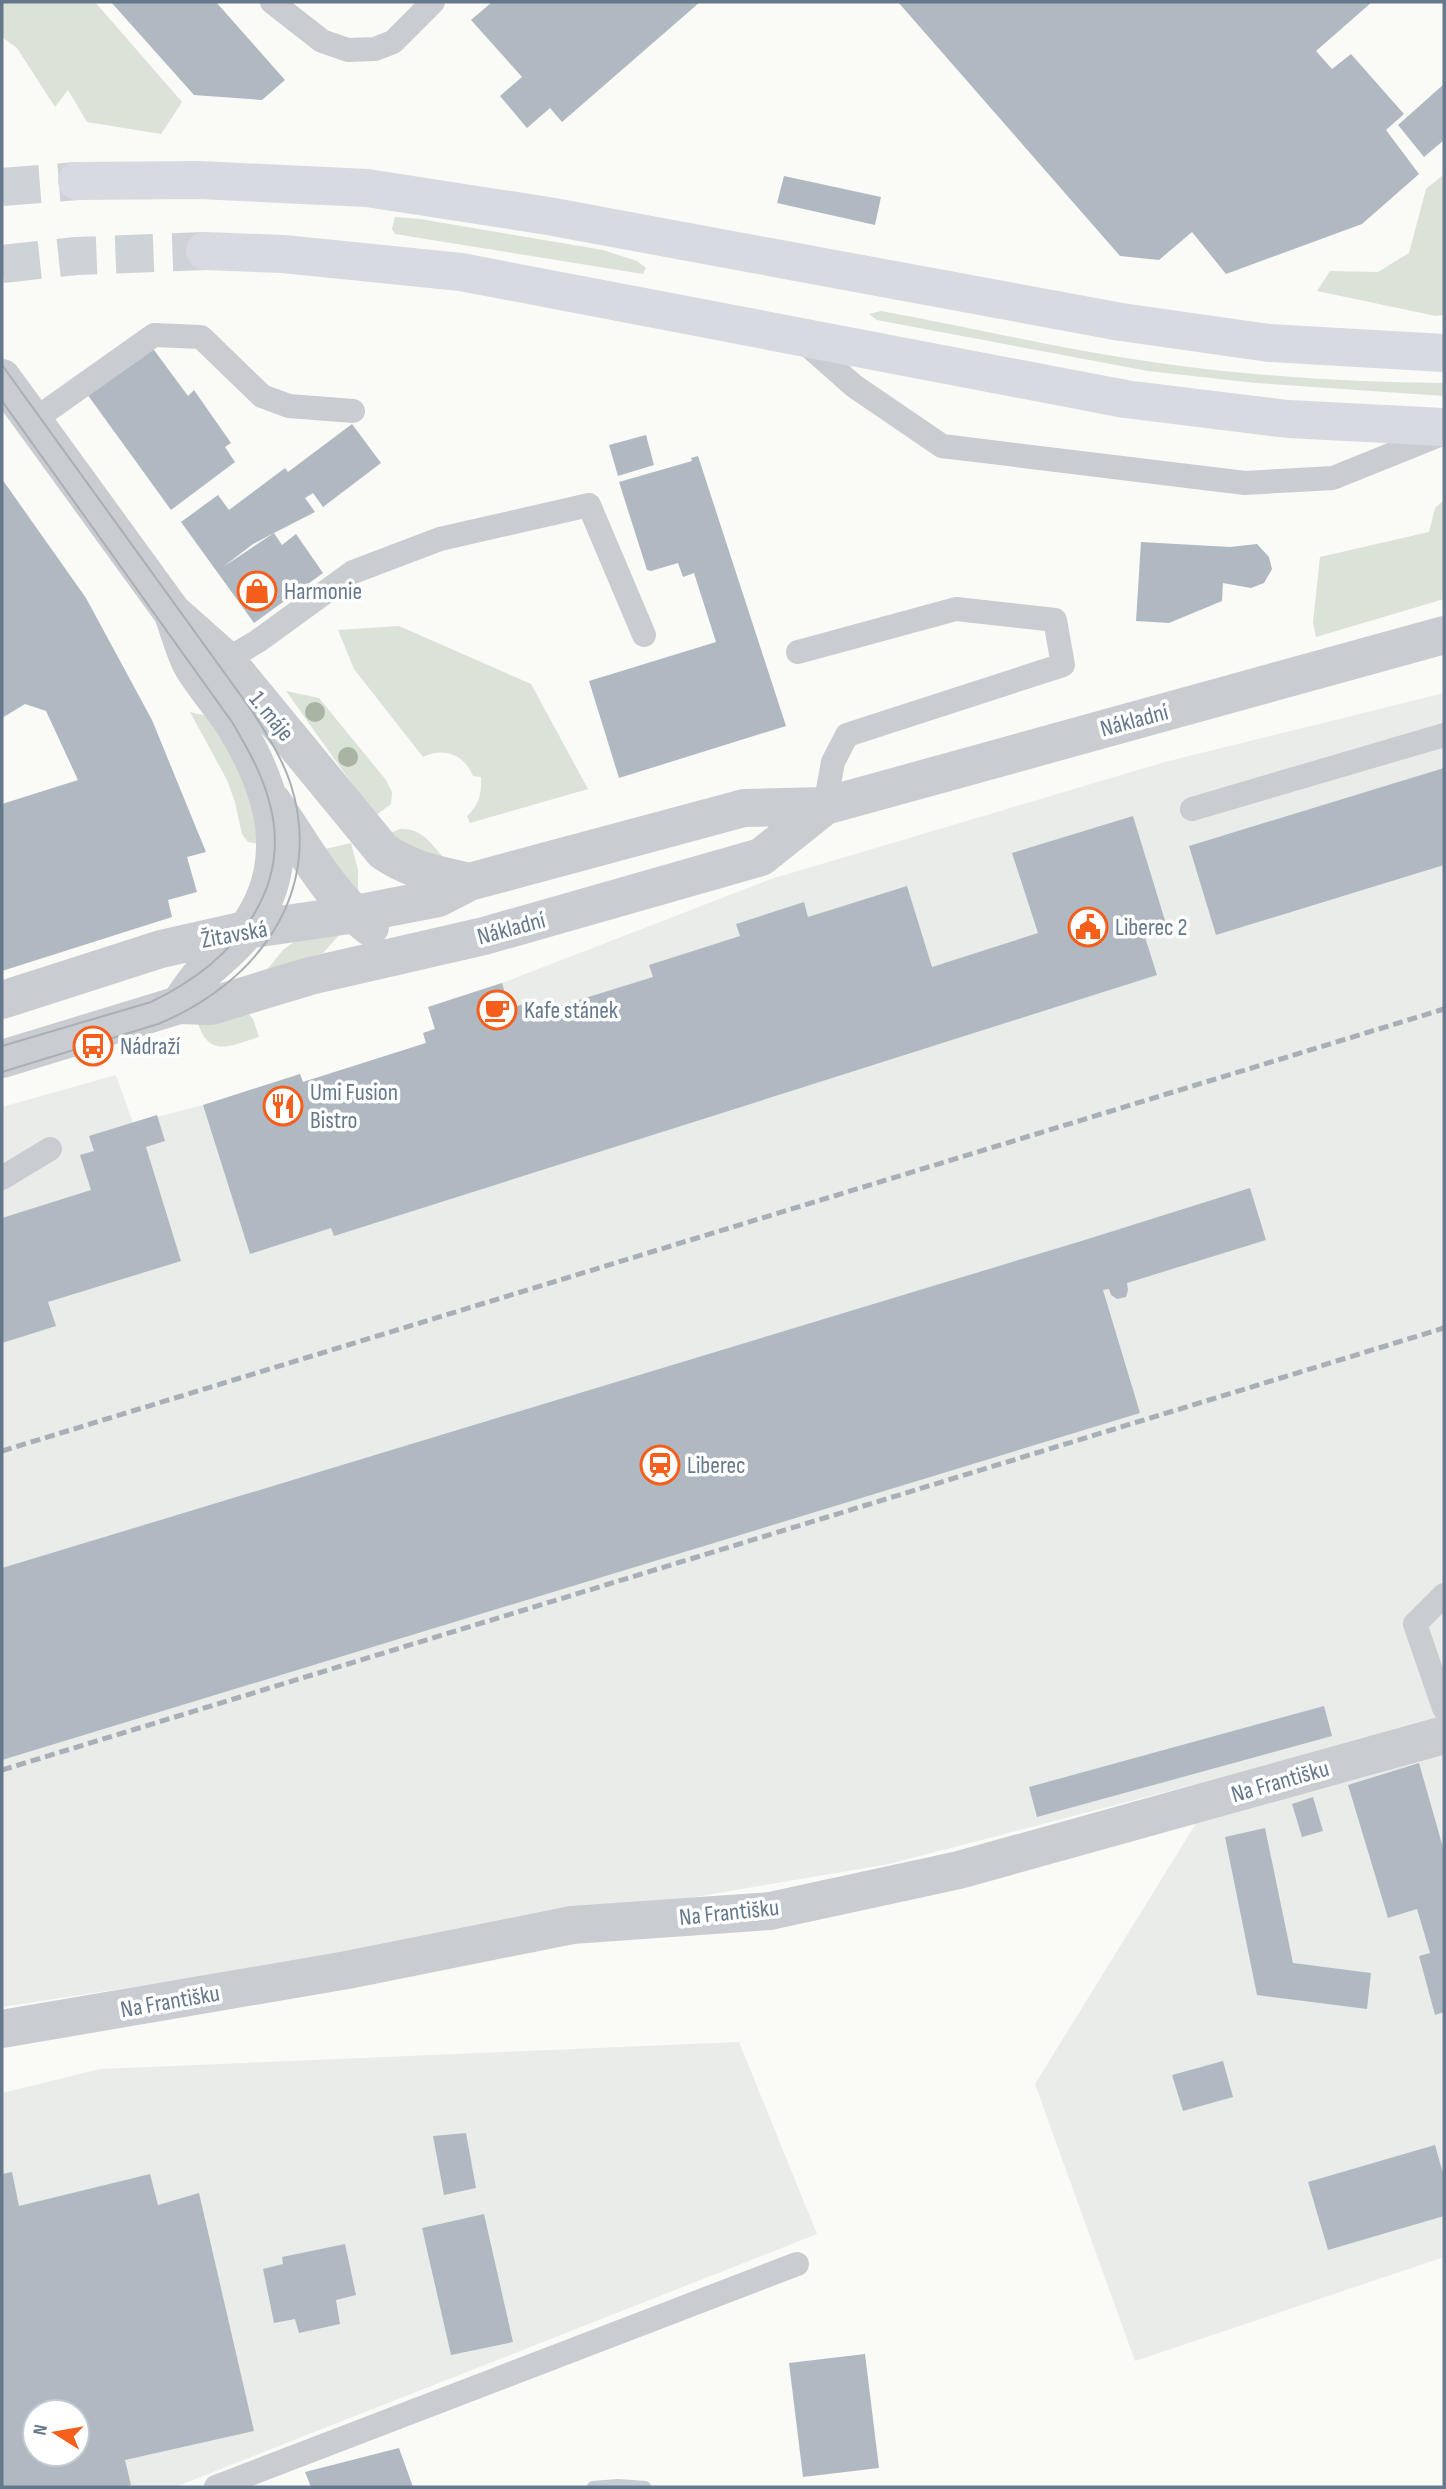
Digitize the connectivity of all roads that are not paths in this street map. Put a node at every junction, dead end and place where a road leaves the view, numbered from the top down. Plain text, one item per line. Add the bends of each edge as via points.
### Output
1 (271, 2) edge
2 (433, 2) edge
3 (78, 180) tunnel mouth
4 (205, 251) tunnel mouth
5 (798, 336) junction
6 (1444, 353) edge
7 (2, 378) edge
8 (353, 411) dead end
9 (34, 420) junction
10 (1444, 427) edge
11 (1444, 433) edge
12 (172, 611) junction
13 (644, 635) dead end
14 (1444, 635) edge
15 (798, 652) dead end
16 (226, 660) junction
17 (1444, 735) edge
18 (269, 796) junction
19 (825, 806) junction
20 (1192, 809) dead end
21 (363, 829) junction
22 (275, 849) junction
23 (469, 882) junction
24 (363, 916) junction
25 (247, 930) junction
26 (202, 939) junction
27 (444, 946) junction
28 (310, 976) junction
29 (2, 1000) edge
30 (179, 1005) junction
31 (2, 1059) edge
32 (50, 1149) dead end
33 (2, 1178) edge
34 (1444, 1595) edge
35 (1444, 1708) edge
36 (1444, 1735) edge
37 (2, 2029) edge
38 (797, 2264) dead end
39 (216, 2487) edge

1 - 2 lane via 322,41 348,50 375,49 393,42
3 - 6 highway via 367,188 548,216 1121,322 1269,343
4 - 5 highway via 461,272
5 - 10 highway via 1125,398 1288,419
5 - 11 lane via 854,386 942,446 1245,483 1333,478
7 - 9 street, 1. máje
8 - 9 lane via 289,406 262,396 201,337 154,335
9 - 12 street, 1. máje
12 - 16 street, 1. máje
12 - 18 street, 1. máje via 192,665 233,722
13 - 16 lane via 589,505 440,539 353,572
14 - 19 street, Nákladní
15 - 19 lane via 956,609 1055,620 1063,665 847,736 833,762
16 - 21 street, 1. máje
17 - 20 lane
18 - 22 street, 1. máje
18 - 24 street, 1. máje via 314,865
19 - 23 street, Nákladní via 744,808
19 - 27 street, Nákladní via 761,857
21 - 23 street, 1. máje via 402,864
21 - 24 street, 1. máje via 374,873
22 - 25 street, 1. máje via 272,877
22 - 26 street, 1. máje via 260,891 247,908
23 - 24 street, Žitavská via 438,898
24 - 25 street, Žitavská
24 - 27 street, 1. máje via 391,940 410,946
24 - 28 street, 1. máje via 351,947 339,961
25 - 26 street, Žitavská
25 - 30 street, 1. máje via 201,975
26 - 29 street, Žitavská
27 - 28 street, Nákladní
28 - 30 street, Nákladní via 211,1006
30 - 31 street
32 - 33 lane
34 - 35 lane via 1415,1623
36 - 37 street, Na Františku via 960,1870 771,1910 572,1925 347,1970
38 - 39 lane

